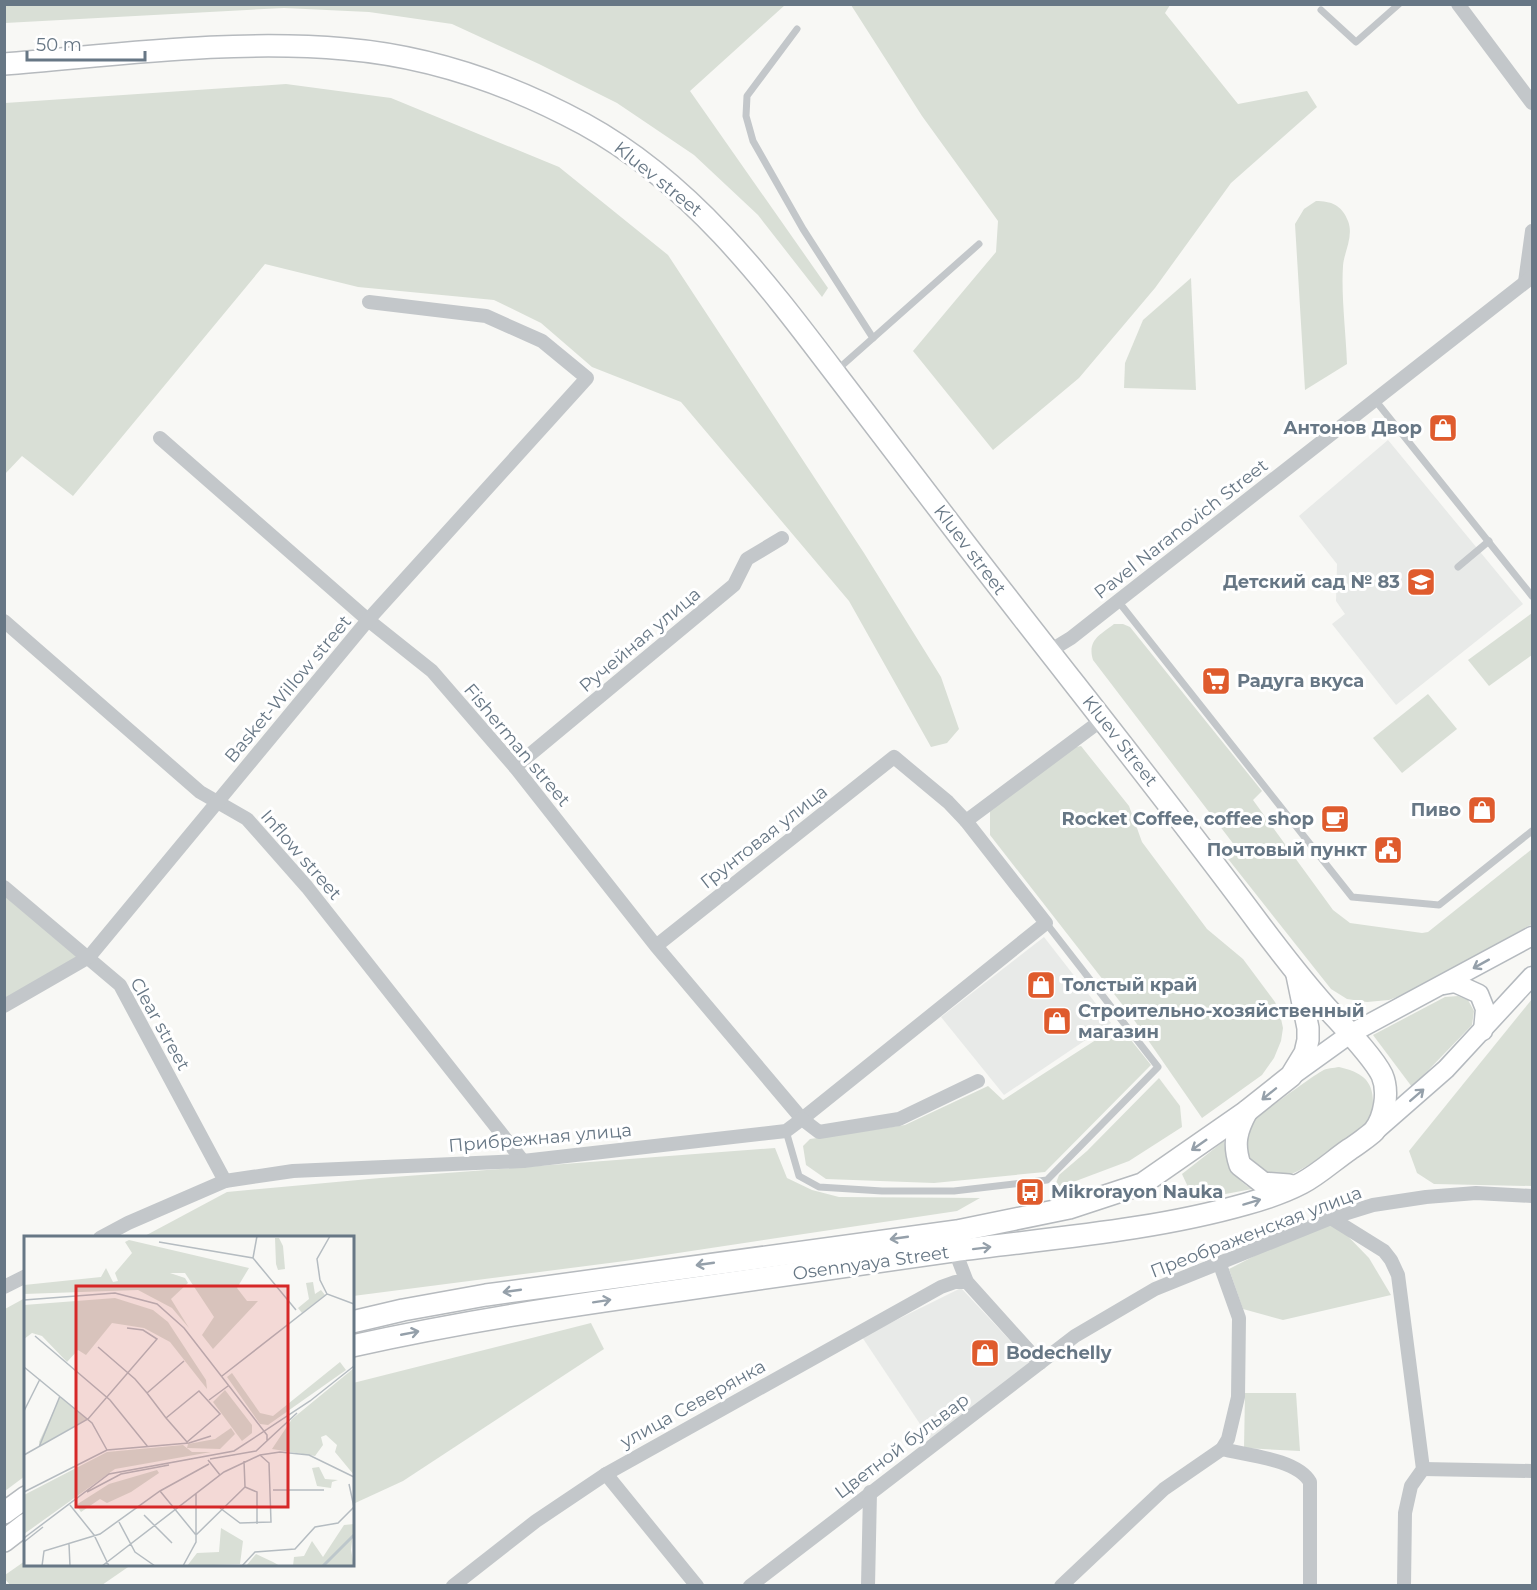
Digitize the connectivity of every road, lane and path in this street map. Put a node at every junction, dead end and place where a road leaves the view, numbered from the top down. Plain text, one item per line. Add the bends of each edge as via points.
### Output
1 (1399, 4) edge
2 (1458, 4) edge
3 (1321, 10) dead end
4 (797, 29) dead end
5 (4, 64) edge
6 (1533, 103) edge
7 (1533, 231) edge
8 (979, 244) dead end
9 (1529, 279) edge
10 (369, 302) dead end
11 (873, 338) junction
12 (835, 372) junction
13 (1375, 400) junction
14 (160, 438) dead end
15 (782, 538) dead end
16 (1489, 541) junction
17 (1458, 567) dead end
18 (1533, 596) edge
19 (1119, 601) junction
20 (368, 620) junction
21 (4, 621) edge
22 (1048, 652) junction
23 (1103, 719) junction
24 (514, 767) junction
25 (218, 802) junction
26 (966, 821) junction
27 (1533, 831) edge
28 (4, 887) edge
29 (1046, 923) junction
30 (1533, 936) edge
31 (656, 946) junction
32 (89, 957) junction
33 (1297, 975) junction
34 (1533, 976) edge
35 (1444, 985) junction
36 (4, 1006) edge
37 (1483, 1031) junction
38 (1350, 1034) junction
39 (1291, 1076) junction
40 (978, 1081) dead end
41 (1247, 1111) junction
42 (802, 1119) junction
43 (786, 1131) junction
44 (1373, 1133) junction
45 (524, 1161) junction
46 (225, 1181) junction
47 (1300, 1185) junction
48 (1533, 1196) edge
49 (1331, 1218) junction
50 (104, 1236) edge
51 (955, 1251) junction
52 (1219, 1262) junction
53 (24, 1277) edge
54 (967, 1282) junction
55 (4, 1287) edge
56 (354, 1322) edge
57 (1075, 1336) joint
58 (354, 1346) edge
59 (1040, 1363) junction
60 (1222, 1449) junction
61 (1424, 1469) junction
62 (1533, 1471) edge
63 (606, 1474) junction
64 (870, 1492) junction
65 (24, 1499) edge
66 (4, 1514) edge
67 (24, 1526) edge
68 (4, 1541) edge
69 (453, 1586) edge
70 (697, 1586) edge
71 (750, 1586) edge
72 (868, 1586) edge
73 (1061, 1586) edge
74 (1310, 1586) edge
75 (1404, 1586) edge

1 - 3 lane via 1356,42
2 - 6 street
4 - 11 lane via 747,96 746,116 753,141 803,229
5 - 12 main road, Kluev street via 220,47 282,46 350,49 416,60 479,77 590,127 631,153 674,188 753,268
7 - 9 street
8 - 11 lane
9 - 13 street, Pavel Naranovich Street
10 - 20 street, Basket-Willow street via 486,316 542,341 587,378
11 - 12 lane
12 - 22 main road, Kluev street
13 - 16 lane
13 - 19 street, Pavel Naranovich Street
14 - 20 street, Fisherman street
15 - 24 street, Ручейная улица via 747,559 734,585
16 - 17 lane
16 - 18 lane
19 - 22 street, Pavel Naranovich Street
19 - 27 lane via 1352,897 1439,905
20 - 24 street, Fisherman street via 432,671
20 - 25 street, Basket-Willow street
21 - 25 street, Inflow street via 200,792
22 - 23 main road, Kluev Street
23 - 26 street
23 - 33 main road, Kluev Street
24 - 31 street, Fisherman street
25 - 32 street, Basket-Willow street
25 - 45 street, Inflow street via 247,819 307,886
26 - 29 street
26 - 31 street, Грунтовая улица via 894,757
28 - 32 street, Clear street
29 - 42 street
29 - 43 lane via 1158,1067 1047,1180 954,1191 819,1187 799,1176
30 -> 35 main road
31 - 42 street, Fisherman street
32 - 36 street, Basket-Willow street
32 - 46 street, Clear street via 120,985
33 - 38 main road, Kluev Street
33 - 39 main road, Kluev Street via 1308,1040
34 - 37 main road
35 - 37 main road via 1455,982 1479,994 1485,1009
35 - 38 main road
44 -> 37 main road
38 - 39 main road
38 - 44 main road, Kluev Street via 1381,1072 1386,1086 1381,1117
39 -> 41 main road, Osennyaya Street
40 - 42 street via 899,1119 819,1132
41 - 47 main road via 1235,1141 1240,1165 1263,1183
41 -> 56 main road, Osennyaya Street via 1142,1184 1069,1208 957,1231 486,1295
42 - 43 street
43 - 45 street, Прибрежная улица
44 - 47 main road, Osennyaya Street
45 - 46 street, Прибрежная улица via 292,1171
46 - 50 street, Прибрежная улица
51 -> 47 main road, Osennyaya Street via 1195,1216 1250,1203
48 - 49 street, Преображенская улица via 1476,1193 1426,1197 1373,1205
49 - 52 street, Преображенская улица
49 - 61 street via 1384,1251 1398,1275
51 - 54 street
58 -> 51 main road, Osennyaya Street via 490,1318
52 - 57 street, Преображенская улица via 1155,1289
52 - 60 street via 1239,1318 1238,1397 1232,1428
53 - 55 street
54 - 59 street
54 - 63 street, улица Северянка via 941,1287
57 - 59 street, Цветной бульвар
59 - 64 street, Цветной бульвар
60 - 73 street via 1164,1489
60 - 74 street via 1292,1466 1307,1476
61 - 62 street
61 - 75 street via 1411,1486 1405,1513
63 - 69 street, улица Северянка via 536,1521
63 - 70 street
64 - 71 street, Цветной бульвар
64 - 72 street
65 - 66 main road
67 - 68 main road

